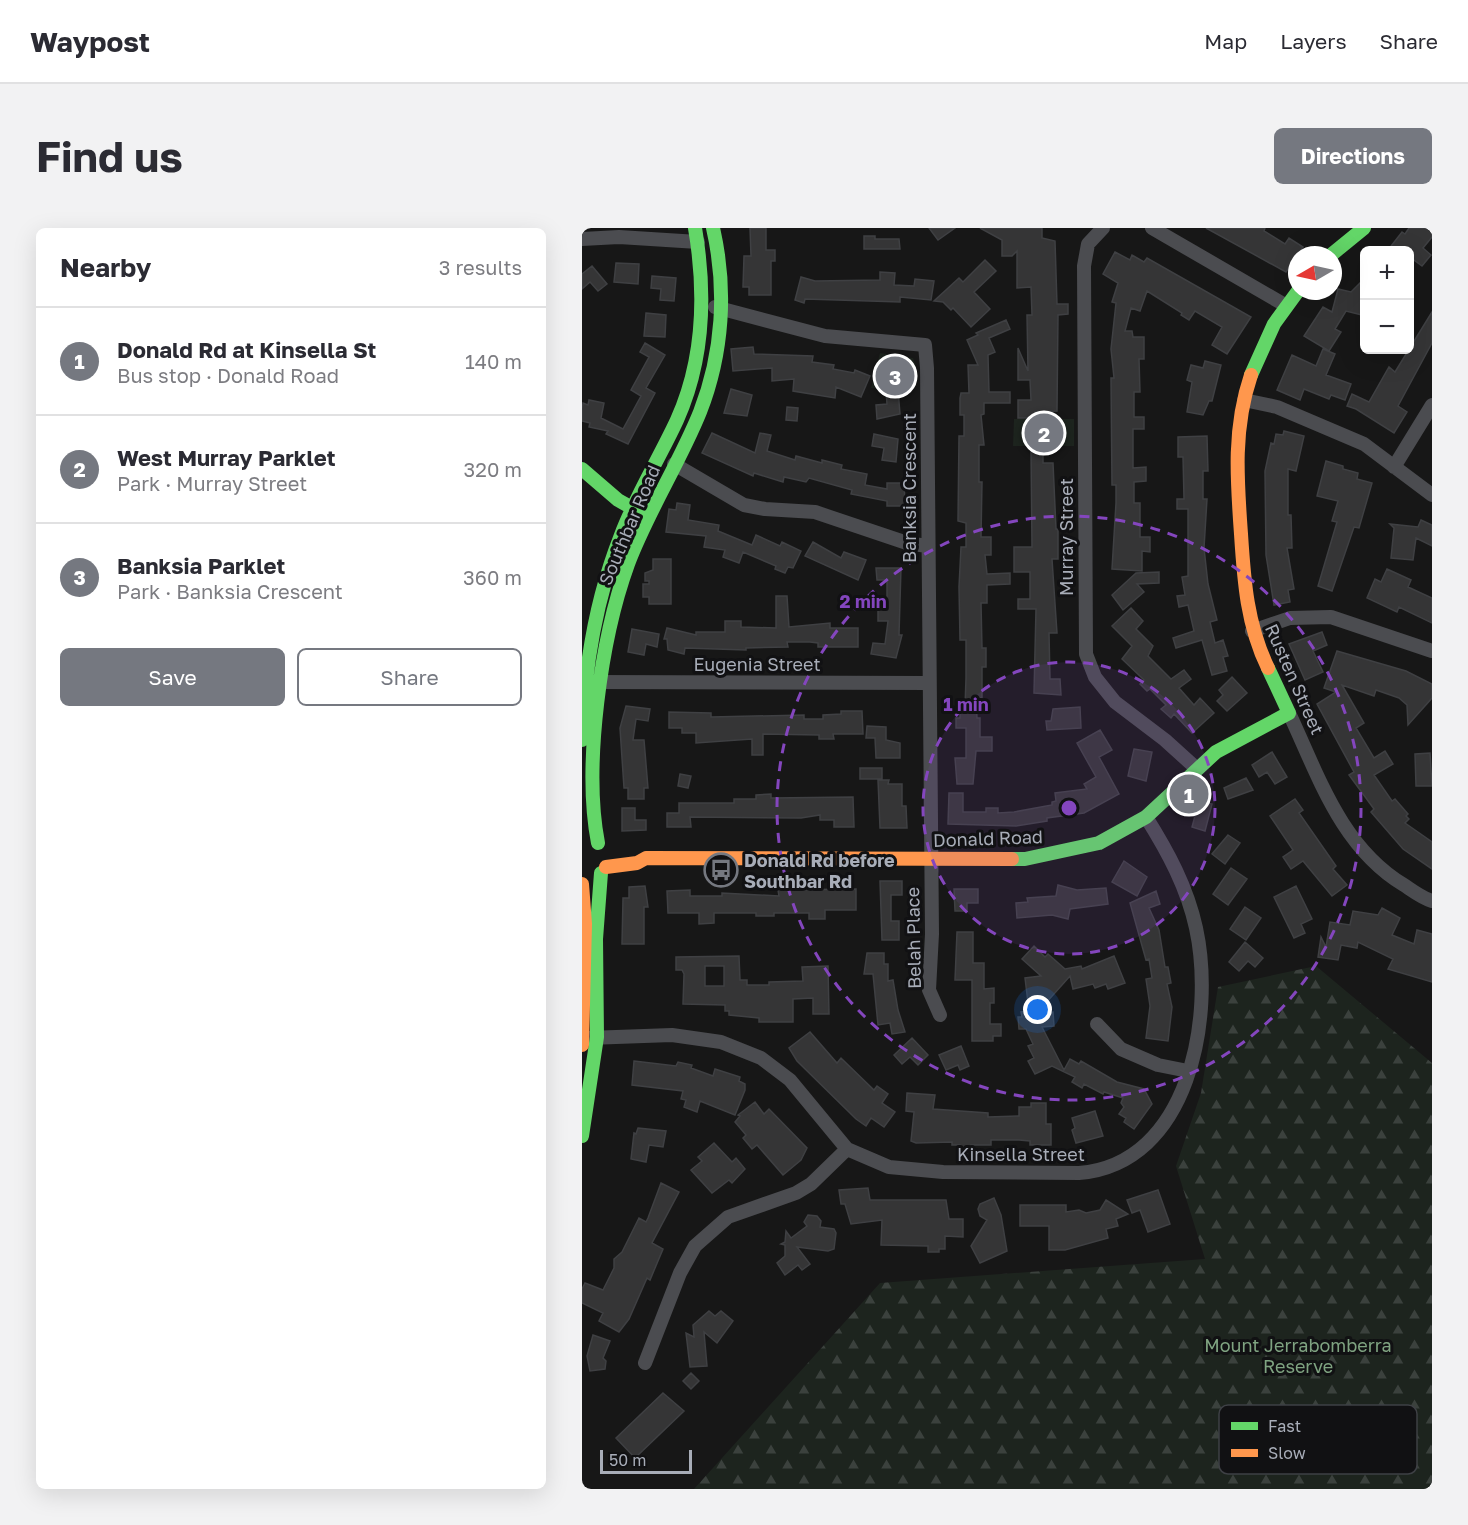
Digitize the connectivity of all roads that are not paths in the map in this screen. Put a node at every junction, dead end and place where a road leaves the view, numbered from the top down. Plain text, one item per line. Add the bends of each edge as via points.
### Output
1 (713, 228) edge
2 (1103, 228) edge
3 (1152, 228) edge
4 (1364, 228) edge
5 (697, 235) edge
6 (582, 239) edge
7 (1342, 246) edge
8 (1290, 300) edge
9 (701, 306) junction
10 (1285, 306) junction
11 (721, 308) junction
12 (1244, 400) junction
13 (1432, 405) edge
14 (674, 464) junction
15 (1394, 467) junction
16 (582, 469) edge
17 (1432, 495) edge
18 (632, 508) junction
19 (648, 516) junction
20 (927, 546) junction
21 (1252, 631) junction
22 (1432, 651) edge
23 (584, 681) junction
24 (599, 682) junction
25 (929, 683) junction
26 (1289, 713) junction
27 (582, 740) edge
28 (1197, 769) junction
29 (1146, 817) junction
30 (582, 841) edge
31 (606, 848) junction
32 (646, 858) junction
33 (930, 859) junction
34 (603, 870) junction
35 (582, 876) edge
36 (582, 884) edge
37 (1432, 901) edge
38 (940, 1014) dead end
39 (1097, 1024) dead end
40 (587, 1040) edge
41 (1188, 1071) junction
42 (582, 1136) edge
43 (847, 1149) junction
44 (645, 1362) dead end

1 - 11 main road, Southbar Road
2 - 28 street, Murray Street via 1088,244 1084,266 1086,654 1095,677 1115,702
3 - 10 street
4 - 7 main road
5 - 6 street
5 - 9 main road, Southbar Road
8 - 10 main road, Rusten Street
9 - 11 street, Banksia Crescent
9 - 18 main road, Southbar Road via 687,395
10 - 12 main road, Rusten Street via 1265,341
11 - 14 main road, Southbar Road via 711,375 701,409
11 - 20 street, Banksia Crescent via 832,338 925,345
12 - 15 street via 1319,423 1364,444
12 - 21 main road, Rusten Street via 1237,443 1238,494 1243,579
13 - 15 street
14 - 19 main road, Southbar Road
14 - 20 street via 750,506 825,514 907,543
15 - 17 street
16 - 18 main road
18 - 19 main road
18 - 23 main road, Southbar Road via 598,606
19 - 24 main road, Southbar Road via 614,606
20 - 25 street, Banksia Crescent
21 - 22 street via 1290,618 1331,617
21 - 26 main road, Rusten Street
23 - 24 street, Eugenia Street
23 - 27 main road, Southbar Road
24 - 25 street, Eugenia Street
24 - 31 main road, Southbar Road via 593,800
25 - 33 street, Banksia Crescent
26 - 28 main road, Donald Road via 1239,739
26 - 37 street, Rusten Street via 1328,799 1353,842 1386,874
28 - 29 main road, Donald Road
29 - 33 main road, Donald Road via 1099,843 1061,853 1025,859
29 - 41 street, Kinsella Street via 1173,859 1190,903 1200,953 1203,996 1199,1032
30 - 31 main road, Donald Road
31 - 32 main road, Donald Road
31 - 34 main road, Southbar Road
32 - 33 main road, Donald Road
32 - 34 main road, Donald Road
33 - 38 street, Belah Place via 929,990
34 - 35 main road, Donald Road via 593,877
34 - 40 main road
36 - 40 main road
39 - 41 street via 1121,1049 1158,1065
40 - 42 main road
40 - 43 street, Kinsella Street via 672,1035 721,1041 761,1058 790,1080
41 - 43 street, Kinsella Street via 1179,1098 1145,1146 1126,1160 1097,1172 916,1171 889,1167
43 - 44 street via 796,1193 728,1217 695,1246 680,1273

